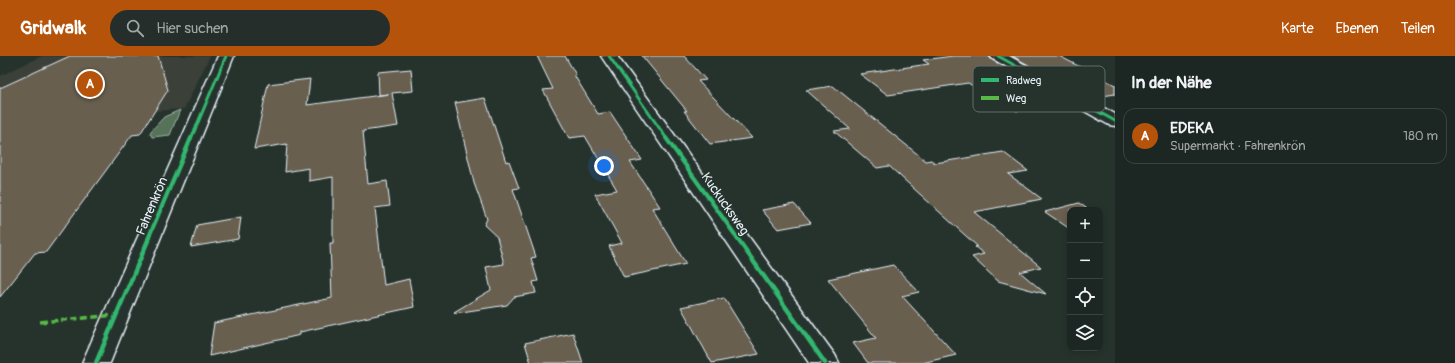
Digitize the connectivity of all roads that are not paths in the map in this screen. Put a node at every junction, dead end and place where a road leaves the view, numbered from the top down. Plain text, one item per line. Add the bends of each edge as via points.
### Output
1 (226, 56) edge
2 (609, 56) edge
3 (998, 56) edge
4 (1016, 66) edge
5 (1099, 112) edge
6 (1115, 121) edge
7 (96, 363) edge
8 (825, 363) edge

1 - 7 street, Fahrenkrön
2 - 8 street, Kuckucksweg
3 - 4 street
5 - 6 street

